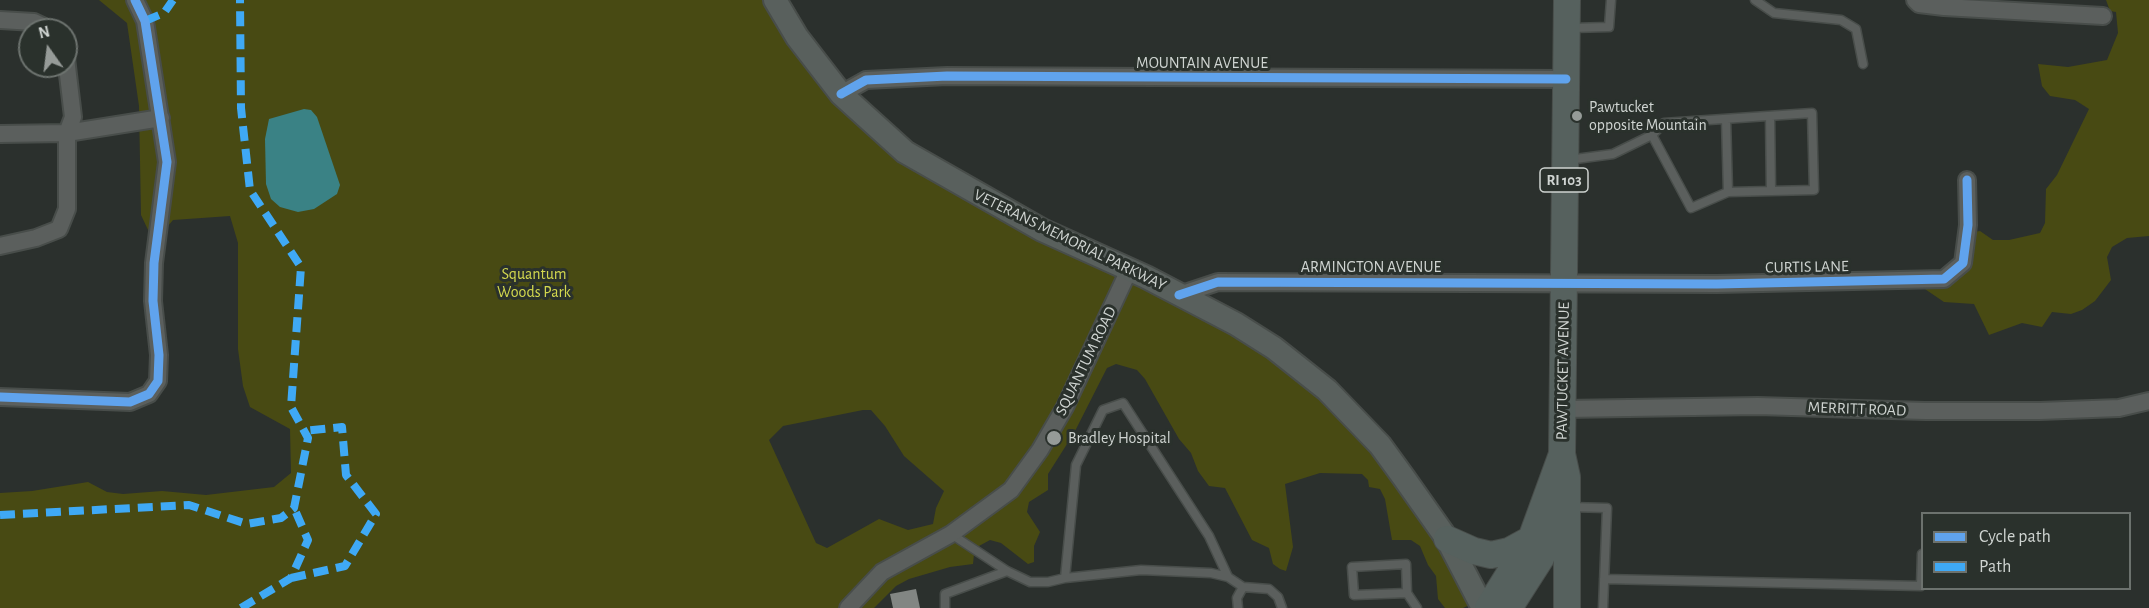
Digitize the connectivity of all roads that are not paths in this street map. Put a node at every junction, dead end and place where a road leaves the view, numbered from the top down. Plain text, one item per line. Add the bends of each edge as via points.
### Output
1 (135, 0) edge
2 (775, 0) edge
3 (1567, 0) edge
4 (1611, 0) edge
5 (1755, 0) edge
6 (1915, 0) edge
7 (2103, 16) dead end
8 (0, 20) edge
9 (18, 21) edge
10 (1566, 28) junction
11 (1863, 64) dead end
12 (68, 78) edge
13 (1566, 79) junction
14 (841, 94) junction
15 (1770, 116) junction
16 (161, 118) junction
17 (1726, 119) junction
18 (67, 133) junction
19 (0, 134) edge
20 (1652, 135) junction
21 (1565, 161) junction
22 (1967, 180) dead end
23 (1772, 191) junction
24 (1728, 192) junction
25 (0, 246) edge
26 (1129, 270) junction
27 (1564, 282) junction
28 (1179, 295) junction
29 (0, 397) edge
30 (2149, 401) edge
31 (1564, 409) junction
32 (1564, 465) junction
33 (1568, 507) junction
34 (951, 534) junction
35 (1447, 539) junction
36 (1531, 539) junction
37 (1007, 571) junction
38 (1228, 577) junction
39 (1065, 578) junction
40 (1604, 579) junction
41 (1921, 586) edge
42 (1243, 587) junction
43 (1407, 593) junction
44 (848, 608) edge
45 (945, 608) edge
46 (1238, 608) edge
47 (1282, 608) edge
48 (1417, 608) edge
49 (1486, 608) edge
50 (1509, 608) edge
51 (1567, 608) edge
52 (1603, 608) edge

1 - 16 street via 145,21
2 - 14 main road, VETERANS MEMORIAL PARKWAY via 796,37
3 - 10 main road, PAWTUCKET AVENUE / RI 103
4 - 10 lane via 1609,27
5 - 11 lane via 1774,13 1841,20 1856,29
6 - 7 street via 1944,7
8 - 9 street
10 - 13 main road, PAWTUCKET AVENUE / RI 103
12 - 18 street via 73,117
13 - 14 street, MOUNTAIN AVENUE via 947,76 866,80
13 - 21 main road, PAWTUCKET AVENUE / RI 103
14 - 26 main road, VETERANS MEMORIAL PARKWAY via 915,158 1042,230
15 - 17 lane
15 - 23 lane
15 - 23 lane via 1812,113 1814,190
16 - 18 street
16 - 29 street via 167,162 154,263 158,381 149,394 130,402
17 - 20 lane via 1664,123
17 - 24 lane
18 - 19 street
18 - 25 street via 67,209 59,228
20 - 21 lane via 1613,154
20 - 24 lane via 1691,208
21 - 27 main road, PAWTUCKET AVENUE / RI 103
22 - 27 street, CURTIS LANE via 1968,225 1963,263 1944,279 1717,284
23 - 24 lane
26 - 28 main road, VETERANS MEMORIAL PARKWAY
26 - 34 street, SQUANTUM ROAD via 1065,407 1040,450 1011,490
27 - 28 street, ARMINGTON AVENUE via 1218,282
27 - 31 main road, PAWTUCKET AVENUE / RI 103
28 - 35 main road, VETERANS MEMORIAL PARKWAY via 1274,348 1327,390 1380,446
30 - 31 street, MERRITT ROAD via 2119,408 2040,411 1758,406
31 - 32 main road, PAWTUCKET AVENUE / RI 103
32 - 33 main road, PAWTUCKET AVENUE / RI 103
32 - 36 main road, PAWTUCKET AVENUE / RI 103
32 - 50 main road, PAWTUCKET AVENUE via 1551,536 1527,584
33 - 40 lane via 1607,508
33 - 51 main road, PAWTUCKET AVENUE / RI 103
34 - 37 lane
34 - 44 street, SQUANTUM ROAD via 882,572
35 - 36 main road via 1491,555
35 - 49 main road, VETERANS MEMORIAL PARKWAY
36 - 49 main road, PAWTUCKET AVENUE / RI 103
37 - 39 lane via 1030,582
37 - 45 lane via 945,594
38 - 39 lane via 1141,570
38 - 39 lane via 1209,536 1123,403 1103,410 1076,465
38 - 42 lane
40 - 41 lane
40 - 52 lane
42 - 46 lane via 1237,598
42 - 47 lane via 1269,589
43 - 43 lane via 1354,595 1352,567 1406,564
43 - 48 lane

